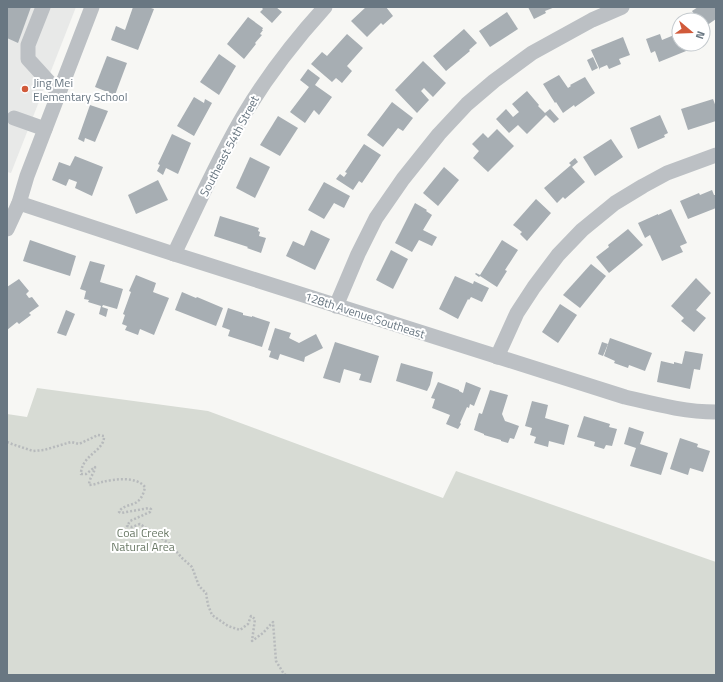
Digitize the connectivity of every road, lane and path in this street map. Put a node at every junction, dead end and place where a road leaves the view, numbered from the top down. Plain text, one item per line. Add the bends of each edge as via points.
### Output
1 (43, 7) edge
2 (92, 7) edge
3 (325, 7) edge
4 (622, 7) edge
5 (59, 93) junction
6 (14, 118) dead end
7 (45, 129) junction
8 (716, 155) edge
9 (18, 202) junction
10 (7, 229) edge
11 (174, 254) junction
12 (336, 306) junction
13 (497, 358) junction
14 (716, 412) edge
15 (7, 442) edge
16 (286, 675) edge

1 - 5 street via 28,45 28,59
2 - 5 street
3 - 11 street, Southeast 54th Street via 274,68 244,114
4 - 12 street via 592,20 532,53 467,104 407,173 376,218
5 - 7 street
6 - 7 street
7 - 9 street
8 - 13 street via 667,173 643,186 615,203 582,230 534,287 517,313
9 - 10 street
9 - 11 street, 128th Avenue Southeast
11 - 12 street, 128th Avenue Southeast
12 - 13 street, 128th Avenue Southeast
13 - 14 street, 128th Avenue Southeast via 624,398 668,407
15 - 16 path via 33,451 71,442 79,444 98,435 104,436 104,440 82,467 81,474 86,474 95,467 89,485 123,479 138,481 145,485 142,497 137,502 121,508 119,512 149,508 150,512 130,521 127,526 140,524 170,544 192,567 199,586 206,593 212,615 228,626 240,630 248,624 251,616 255,620 252,641 273,622 276,661

